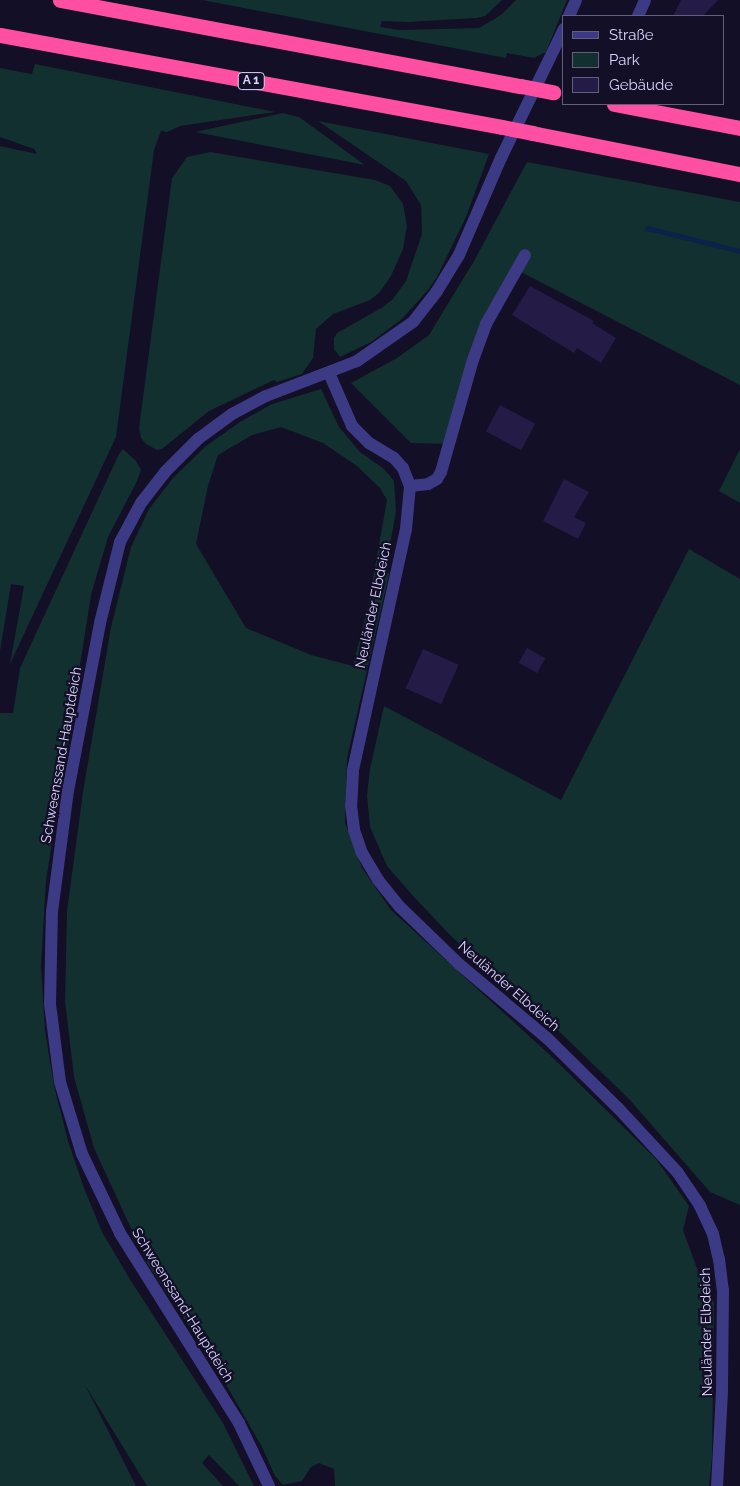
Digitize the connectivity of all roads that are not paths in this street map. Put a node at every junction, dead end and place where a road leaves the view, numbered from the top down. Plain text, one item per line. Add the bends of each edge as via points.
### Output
1 (60, 0) edge
2 (576, 0) edge
3 (645, 0) edge
4 (570, 15) edge
5 (638, 15) edge
6 (562, 33) edge
7 (0, 35) edge
8 (558, 93) edge
9 (619, 105) edge
10 (740, 128) edge
11 (740, 174) edge
12 (525, 255) dead end
13 (329, 373) junction
14 (410, 486) junction
15 (269, 1486) edge
16 (717, 1486) edge

1 - 8 highway, bridge
2 - 4 street
3 - 5 street
6 - 13 street, Schweenssand-Hauptdeich via 501,158 459,255 437,291 413,322 357,361
7 - 11 highway, A 1, bridge
9 - 10 highway
12 - 14 street via 486,324 441,472 428,484
13 - 14 street via 352,426 369,443 394,458 403,468
13 - 15 street, Schweenssand-Hauptdeich via 266,396 232,414 198,438 141,503 120,542 102,615 68,791 52,912 52,1024 60,1082 82,1154 120,1233 238,1423
14 - 16 street, Neuländer Elbdeich via 406,529 353,771 351,806 354,830 362,853 378,880 400,907 459,964 546,1038 619,1110 678,1173 700,1206 713,1234 723,1290

